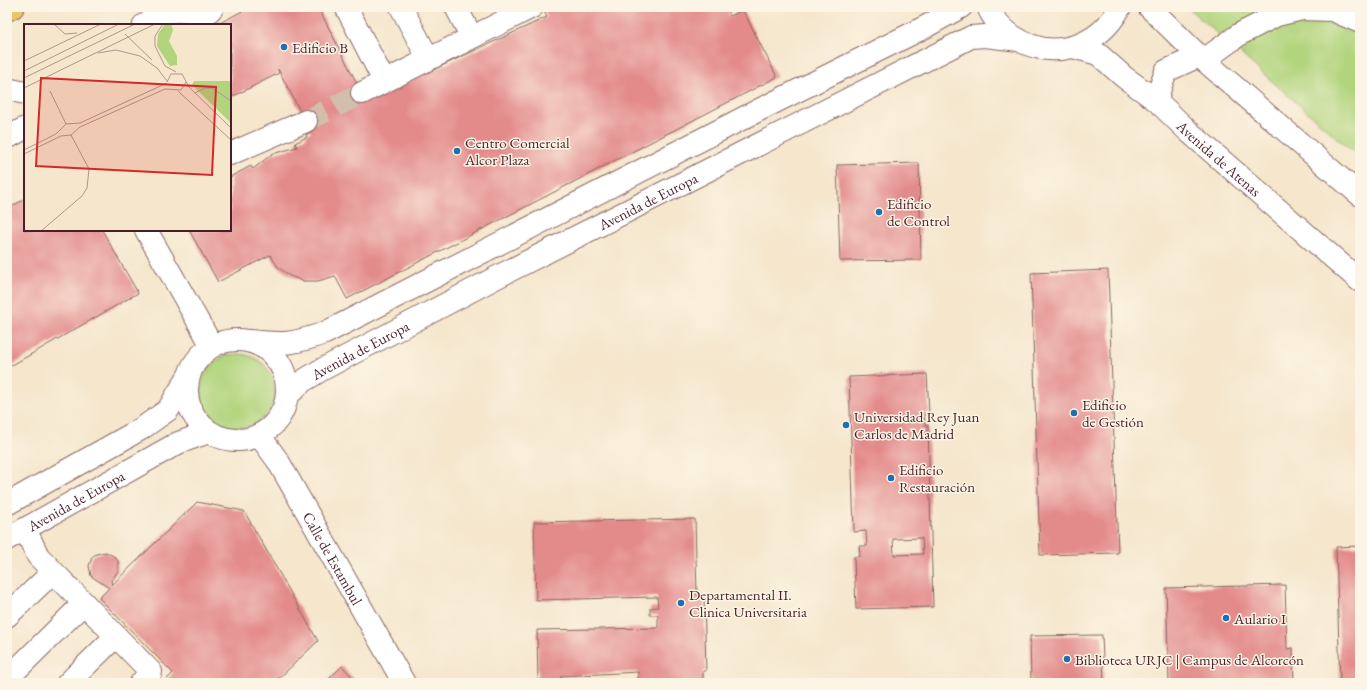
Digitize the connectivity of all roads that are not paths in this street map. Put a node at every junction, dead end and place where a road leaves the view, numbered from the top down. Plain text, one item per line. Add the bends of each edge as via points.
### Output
1 (13, 7) edge
2 (346, 7) edge
3 (401, 7) edge
4 (456, 7) edge
5 (532, 7) edge
6 (961, 7) edge
7 (988, 7) edge
8 (1120, 7) edge
9 (1149, 7) edge
10 (214, 8) edge
11 (170, 9) edge
12 (7, 10) edge
13 (1360, 22) edge
14 (146, 24) edge
15 (198, 24) edge
16 (471, 36) junction
17 (1019, 40) junction
18 (1072, 47) junction
19 (428, 58) junction
20 (1201, 58) junction
21 (384, 81) junction
22 (7, 88) edge
23 (24, 93) edge
24 (362, 93) tunnel mouth
25 (1156, 100) junction
26 (306, 121) tunnel mouth
27 (24, 129) edge
28 (7, 138) edge
29 (231, 154) edge
30 (1360, 196) edge
31 (147, 231) edge
32 (1360, 280) edge
33 (250, 341) junction
34 (212, 346) junction
35 (188, 377) junction
36 (287, 396) junction
37 (209, 432) junction
38 (259, 435) junction
39 (7, 504) edge
40 (16, 534) edge
41 (53, 572) junction
42 (84, 603) junction
43 (7, 616) edge
44 (116, 636) junction
45 (7, 679) edge
46 (68, 683) edge
47 (141, 683) edge
48 (404, 683) edge

1 - 12 highway
2 - 21 street
3 - 19 street
4 - 16 street
5 - 16 street
6 - 33 street, Avenida de Europa via 325,333 296,343
7 - 17 street via 1002,28
8 - 18 street via 1113,20 1095,38
9 - 20 street
10 - 11 street
10 - 15 street
11 - 14 street
13 - 20 street via 1332,10 1302,9 1277,15
16 - 19 street
17 - 18 street via 1042,48
17 - 36 street, Avenida de Europa via 971,37 492,280 321,370 303,381
18 - 25 street, Avenida de Atenas via 1098,54
19 - 21 street
20 - 25 street via 1166,71
20 - 30 street
21 - 24 street
22 - 23 street
25 - 32 street, Avenida de Atenas via 1188,131
26 - 29 street
27 - 28 street
31 - 34 street
33 - 34 street via 237,339
33 - 36 street via 274,356 287,381
34 - 35 street via 201,354
35 - 37 street via 187,393 190,408
35 - 39 street, Avenida de Europa via 168,410 141,429
36 - 38 street via 282,412 272,425
37 - 38 street via 225,439 242,440
37 - 40 street, Avenida de Europa via 178,442
38 - 48 street, Calle de Estambul via 281,467
40 - 41 street
41 - 42 street
41 - 43 street
42 - 44 street
42 - 45 street
44 - 46 street
44 - 47 street via 152,672

